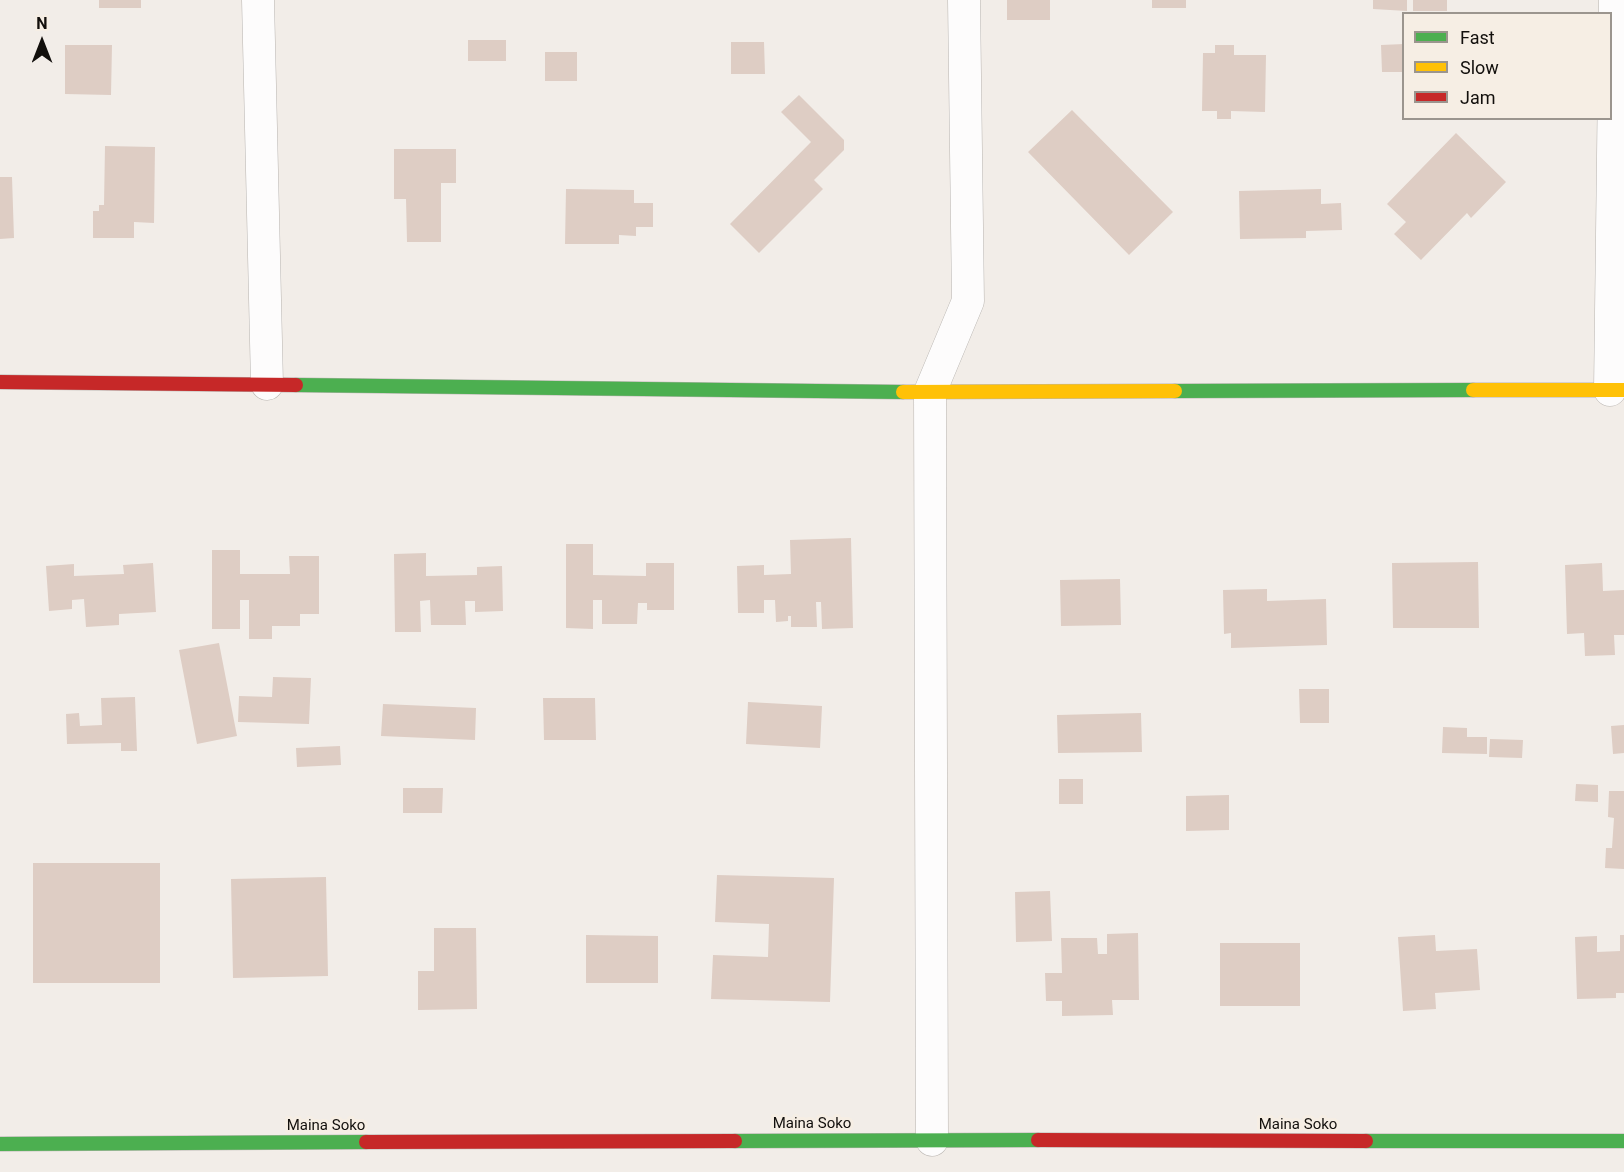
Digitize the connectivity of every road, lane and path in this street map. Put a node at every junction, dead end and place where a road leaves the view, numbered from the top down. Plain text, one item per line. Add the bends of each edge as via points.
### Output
1 (258, 0) edge
2 (964, 0) edge
3 (1615, 0) edge
4 (0, 382) edge
5 (267, 384) junction
6 (1617, 390) edge
7 (930, 392) junction
8 (932, 1140) junction
9 (1624, 1141) edge
10 (0, 1144) edge

1 - 5 street
2 - 7 street via 968,301
3 - 6 street
4 - 5 street
5 - 7 street
6 - 7 street
7 - 8 street
8 - 9 street, Maina Soko
8 - 10 street, Maina Soko

